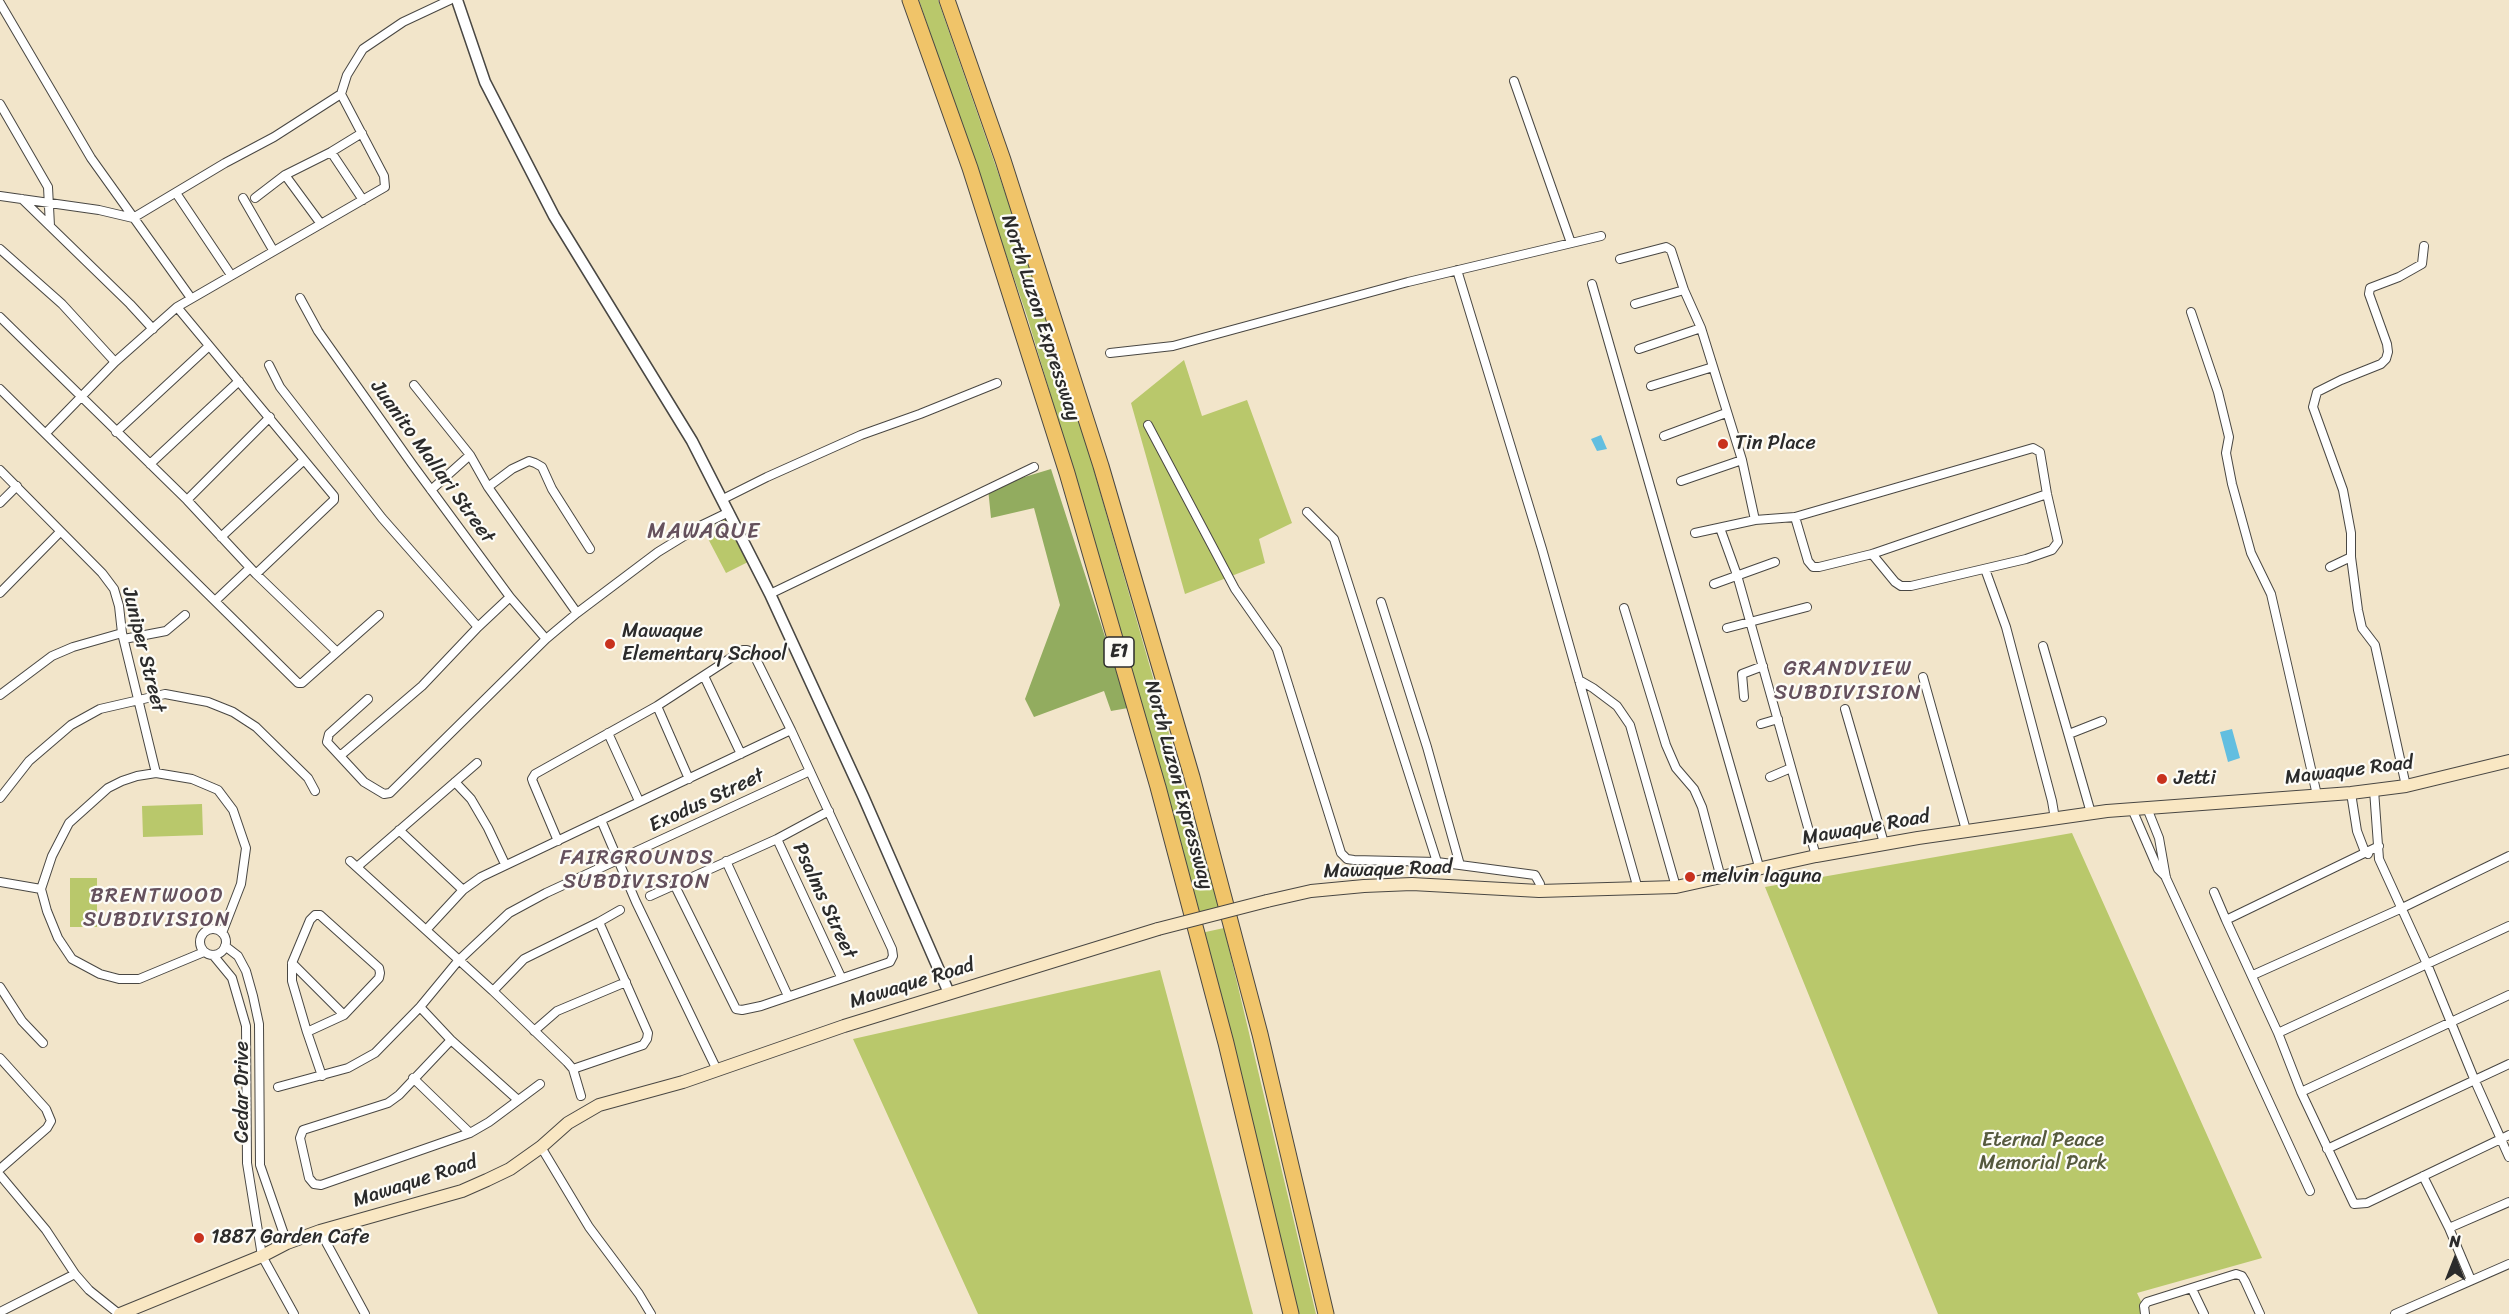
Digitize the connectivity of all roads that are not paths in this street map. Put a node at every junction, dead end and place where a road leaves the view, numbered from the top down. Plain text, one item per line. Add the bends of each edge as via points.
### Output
1 (450, 0) edge
2 (457, 0) edge
3 (910, 0) edge
4 (947, 0) edge
5 (0, 3) edge
6 (1514, 81) dead end
7 (341, 94) junction
8 (0, 104) edge
9 (362, 133) junction
10 (331, 152) junction
11 (285, 175) junction
12 (176, 193) junction
13 (0, 196) edge
14 (21, 198) junction
15 (243, 198) dead end
16 (255, 198) dead end
17 (363, 200) junction
18 (48, 202) junction
19 (133, 218) junction
20 (321, 224) junction
21 (50, 226) junction
22 (1601, 236) dead end
23 (1571, 243) junction
24 (2424, 246) dead end
25 (0, 249) edge
26 (273, 250) junction
27 (1620, 259) dead end
28 (1456, 270) junction
29 (231, 275) junction
30 (1592, 284) dead end
31 (1684, 290) junction
32 (191, 298) junction
33 (300, 298) dead end
34 (1635, 304) dead end
35 (177, 307) junction
36 (2191, 312) dead end
37 (0, 317) edge
38 (1701, 328) junction
39 (153, 329) junction
40 (209, 346) junction
41 (1639, 349) dead end
42 (1110, 353) dead end
43 (115, 362) junction
44 (269, 365) dead end
45 (1713, 367) junction
46 (239, 381) junction
47 (997, 383) dead end
48 (414, 385) dead end
49 (1651, 386) dead end
50 (0, 389) edge
51 (80, 397) junction
52 (1726, 413) junction
53 (270, 417) junction
54 (1148, 425) dead end
55 (116, 432) junction
56 (46, 433) junction
57 (1664, 436) dead end
58 (470, 455) junction
59 (304, 460) junction
60 (1743, 460) junction
61 (150, 464) junction
62 (1034, 466) dead end
63 (0, 470) edge
64 (1681, 481) dead end
65 (17, 486) junction
66 (488, 487) junction
67 (431, 490) junction
68 (2047, 494) junction
69 (723, 499) junction
70 (187, 500) junction
71 (0, 503) edge
72 (729, 512) junction
73 (1307, 512) dead end
74 (1795, 517) junction
75 (1755, 520) junction
76 (1720, 528) junction
77 (60, 532) junction
78 (1695, 533) dead end
79 (221, 537) junction
80 (590, 549) dead end
81 (1872, 554) junction
82 (2351, 557) junction
83 (1775, 562) dead end
84 (2330, 567) dead end
85 (1985, 569) junction
86 (253, 571) junction
87 (1737, 575) junction
88 (1714, 584) dead end
89 (0, 593) edge
90 (770, 594) junction
91 (510, 597) junction
92 (215, 601) junction
93 (1381, 602) dead end
94 (1808, 607) dead end
95 (1624, 608) dead end
96 (577, 613) junction
97 (185, 615) dead end
98 (379, 615) dead end
99 (1750, 623) junction
100 (478, 627) junction
101 (1727, 628) dead end
102 (123, 636) junction
103 (546, 639) junction
104 (2043, 646) dead end
105 (338, 652) junction
106 (1763, 666) junction
107 (704, 676) junction
108 (1923, 677) dead end
109 (1579, 680) junction
110 (0, 695) edge
111 (1744, 697) dead end
112 (138, 699) junction
113 (368, 699) dead end
114 (657, 706) junction
115 (1845, 709) dead end
116 (1778, 719) junction
117 (2102, 721) dead end
118 (1761, 724) dead end
119 (791, 730) junction
120 (608, 733) junction
121 (2069, 734) junction
122 (741, 754) junction
123 (340, 756) junction
124 (2509, 761) edge
125 (477, 763) dead end
126 (1791, 768) junction
127 (810, 771) junction
128 (156, 772) junction
129 (1770, 777) dead end
130 (689, 779) junction
131 (455, 782) junction
132 (2406, 786) junction
133 (2374, 790) junction
134 (315, 791) dead end
135 (2351, 793) junction
136 (2317, 795) junction
137 (0, 798) edge
138 (639, 801) junction
139 (2147, 808) junction
140 (2132, 809) junction
141 (829, 811) junction
142 (2091, 813) junction
143 (2055, 819) junction
144 (601, 820) junction
145 (399, 830) junction
146 (1966, 830) junction
147 (777, 839) junction
148 (558, 841) junction
149 (1884, 843) junction
150 (2379, 846) junction
151 (2365, 852) junction
152 (1816, 856) junction
153 (2509, 856) edge
154 (2379, 859) junction
155 (618, 860) junction
156 (726, 861) junction
157 (1437, 862) junction
158 (505, 864) junction
159 (1460, 865) junction
160 (1760, 870) junction
161 (1721, 878) junction
162 (2166, 878) junction
163 (0, 882) edge
164 (674, 884) junction
165 (1676, 887) junction
166 (41, 889) junction
167 (1638, 889) junction
168 (463, 890) junction
169 (1539, 891) junction
170 (2214, 892) dead end
171 (650, 896) dead end
172 (2400, 909) junction
173 (620, 910) dead end
174 (2226, 920) junction
175 (599, 922) junction
176 (2509, 926) edge
177 (426, 930) junction
178 (222, 933) junction
179 (225, 946) junction
180 (205, 954) junction
181 (459, 961) junction
182 (292, 963) junction
183 (2427, 964) junction
184 (2253, 975) junction
185 (840, 977) junction
186 (626, 982) junction
187 (0, 987) edge
188 (493, 991) junction
189 (949, 993) junction
190 (2509, 995) edge
191 (788, 996) junction
192 (420, 1007) junction
193 (344, 1015) junction
194 (2450, 1022) junction
195 (534, 1031) junction
196 (307, 1032) junction
197 (2278, 1033) junction
198 (451, 1040) junction
199 (43, 1043) dead end
200 (0, 1058) edge
201 (2509, 1064) edge
202 (573, 1069) junction
203 (717, 1070) junction
204 (322, 1076) junction
205 (413, 1078) junction
206 (2475, 1081) junction
207 (540, 1084) dead end
208 (278, 1087) dead end
209 (2301, 1092) junction
210 (581, 1096) dead end
211 (518, 1100) junction
212 (470, 1133) junction
213 (2505, 1137) edge
214 (541, 1148) junction
215 (2327, 1149) junction
216 (2509, 1157) edge
217 (0, 1168) edge
218 (0, 1175) edge
219 (2423, 1176) junction
220 (2310, 1191) dead end
221 (2509, 1202) edge
222 (2449, 1228) junction
223 (320, 1231) junction
224 (287, 1243) junction
225 (261, 1256) junction
226 (2509, 1264) edge
227 (75, 1274) junction
228 (2471, 1280) junction
229 (2192, 1289) junction
230 (0, 1312) edge
231 (123, 1313) edge
232 (294, 1314) edge
233 (365, 1314) edge
234 (651, 1314) edge
235 (1291, 1314) edge
236 (1326, 1314) edge
237 (2145, 1314) edge
238 (2204, 1314) edge
239 (2260, 1314) edge
240 (2395, 1314) edge

1 - 7 street via 403,22 363,49
2 - 69 street via 485,82 554,216 692,441
3 - 235 highway, North Luzon Expressway / E1 via 970,168 1064,462 1152,764 1226,1043
4 - 236 highway, North Luzon Expressway / E1 via 1101,466 1192,777 1260,1034
5 - 19 street via 86,148
6 - 23 street
7 - 9 street
7 - 12 street
8 - 18 street via 48,187
9 - 10 street
9 - 17 street via 386,182 385,188
10 - 11 street
10 - 17 street
11 - 16 street
11 - 20 street
12 - 19 street
12 - 29 street
13 - 14 street
14 - 18 street
14 - 21 street
15 - 26 street
17 - 20 street
18 - 19 street
18 - 21 street
19 - 32 street
20 - 26 street
21 - 39 street
22 - 23 street
23 - 28 street
24 - 82 street via 2422,264 2370,288 2387,345 2386,359 2317,392 2314,398 2313,407 2343,490
25 - 43 street via 62,304
26 - 29 street
27 - 31 street via 1669,247
28 - 42 street via 1173,346
28 - 109 street
29 - 32 street
30 - 160 street
31 - 34 street
31 - 38 street
32 - 35 street
33 - 67 street, Juanito Mallari Street via 318,332
35 - 39 street
35 - 40 street
36 - 136 street via 2218,392 2229,437 2226,453 2232,484 2251,553 2271,594
37 - 51 street
38 - 41 street
38 - 45 street
39 - 43 street
40 - 46 street
40 - 55 street
43 - 51 street
44 - 100 street via 280,387 382,518
45 - 49 street
45 - 52 street
46 - 53 street
46 - 61 street
47 - 69 street via 861,435
48 - 58 street
50 - 56 street
51 - 55 street
51 - 56 street
52 - 57 street
52 - 60 street
53 - 59 street
53 - 70 street
54 - 157 street via 1235,589 1277,649 1341,853 1354,860
55 - 61 street
56 - 92 street
58 - 66 street
58 - 67 street
59 - 79 street
59 - 86 street via 333,492 334,500
60 - 64 street
60 - 75 street
61 - 70 street
62 - 90 street
63 - 65 street, Juniper Street
65 - 71 street
65 - 77 street, Juniper Street
66 - 80 street via 529,461 542,467
66 - 96 street
67 - 91 street, Juanito Mallari Street
68 - 74 street via 2040,452 2033,448
68 - 81 street
68 - 85 street via 2057,547
69 - 72 street
70 - 79 street
72 - 90 street
72 - 96 street via 658,552
73 - 157 street via 1334,539
74 - 75 street
74 - 81 street via 1813,567
75 - 76 street
76 - 78 street
76 - 87 street
77 - 89 street
77 - 102 street, Juniper Street via 114,590
79 - 86 street
81 - 85 street via 1901,586
82 - 84 street
82 - 132 street via 2362,628 2375,645
83 - 87 street
85 - 143 street via 2006,627
86 - 92 street
86 - 105 street
87 - 88 street
87 - 99 street
90 - 189 street
91 - 100 street
91 - 103 street, Juanito Mallari Street
92 - 105 street via 298,683
93 - 159 street
94 - 99 street
95 - 161 street via 1666,745 1702,807
96 - 103 street
97 - 102 street via 166,631
98 - 105 street
99 - 101 street
99 - 106 street
100 - 123 street via 422,686
102 - 110 street via 52,656
102 - 112 street, Juniper Street
103 - 123 street via 390,792 379,793
104 - 121 street
106 - 111 street via 1742,674
106 - 116 street
107 - 114 street
107 - 119 street via 743,650 753,653
107 - 122 street
108 - 146 street
109 - 165 street via 1617,706 1630,724
109 - 167 street
112 - 128 street, Juniper Street
112 - 134 street via 165,694 208,702 233,712 256,727 297,766
112 - 137 street via 100,709 71,725 29,761
113 - 123 street via 327,738
114 - 120 street
114 - 130 street
115 - 149 street
116 - 118 street
116 - 126 street
117 - 121 street
119 - 122 street
119 - 127 street
120 - 138 street
120 - 148 street via 532,779
121 - 142 street
122 - 130 street
124 - 132 main road, Mawaque Road
125 - 131 street
126 - 129 street
126 - 152 street
127 - 141 street
127 - 155 street, Exodus Street
128 - 166 street via 122,781 78,814 61,837
128 - 178 street via 192,779 218,790 240,826 246,848 245,867 238,898
130 - 138 street
131 - 145 street
131 - 158 street via 471,799
132 - 133 main road, Mawaque Road
133 - 135 main road, Mawaque Road
133 - 150 street
135 - 136 main road, Mawaque Road
135 - 151 street
136 - 139 main road, Mawaque Road
138 - 144 street
139 - 140 main road, Mawaque Road
139 - 162 street
140 - 142 main road, Mawaque Road
140 - 162 street via 2158,869
141 - 147 street
141 - 185 street via 893,956 890,962
142 - 143 main road, Mawaque Road
143 - 146 main road, Mawaque Road
144 - 148 street
144 - 155 street
145 - 168 street
145 - 177 street via 354,864
146 - 149 main road, Mawaque Road
147 - 156 street
147 - 185 street, Psalms Street
148 - 158 street
149 - 152 main road, Mawaque Road
150 - 151 street
150 - 154 street
151 - 154 street
151 - 174 street
152 - 160 main road, Mawaque Road
153 - 172 street
154 - 172 street
155 - 181 street, Exodus Street via 509,913
155 - 203 street
156 - 164 street
156 - 191 street
157 - 159 street
158 - 168 street
159 - 169 street via 1535,875
160 - 161 main road, Mawaque Road
161 - 165 main road, Mawaque Road
162 - 220 street
163 - 166 street
164 - 171 street
164 - 191 street via 733,1006 742,1010
165 - 167 main road, Mawaque Road
166 - 180 street via 65,950 78,963 100,975 139,979
167 - 169 main road, Mawaque Road
168 - 177 street
169 - 189 main road, Mawaque Road, bridge via 1412,884 1311,891 1158,929
170 - 174 street
172 - 183 street
172 - 184 street
173 - 175 street
174 - 184 street
175 - 186 street
175 - 188 street via 524,959
176 - 183 street
177 - 181 street
178 - 179 street
178 - 180 street via 203,933 200,941
179 - 180 street via 221,953
179 - 224 street, Cedar Drive via 238,956 246,971 259,1024 260,1165
180 - 225 street, Cedar Drive via 232,978 246,1026 247,1163
181 - 188 street
181 - 192 street, Exodus Street
182 - 193 street
182 - 193 street via 310,920 320,915 379,968 379,978
182 - 196 street via 292,981
183 - 194 street
183 - 197 street
184 - 197 street
185 - 191 street
186 - 195 street via 557,1011
186 - 202 street via 648,1033 647,1039 643,1045
187 - 199 street via 22,1021
188 - 195 street
189 - 203 main road, Mawaque Road
190 - 194 street
192 - 198 street
192 - 204 street, Exodus Street via 375,1053 348,1068
193 - 196 street
194 - 206 street
194 - 209 street
195 - 202 street
196 - 204 street
197 - 209 street
198 - 205 street
198 - 211 street
200 - 217 street via 46,1109 51,1121
201 - 206 street
202 - 210 street
203 - 214 main road, Mawaque Road via 599,1105 568,1123
204 - 208 street, Exodus Street
205 - 212 street
205 - 212 street via 388,1103 303,1130 300,1138 309,1178 314,1184 321,1185
206 - 213 street
206 - 215 street
207 - 211 street
209 - 215 street
211 - 212 street
213 - 216 street
213 - 219 street
214 - 223 main road, Mawaque Road via 510,1169 462,1191
214 - 234 street via 589,1227
215 - 219 street via 2354,1204 2367,1203
218 - 227 street via 46,1230
219 - 222 street
221 - 222 street
222 - 228 street
223 - 224 main road, Mawaque Road
223 - 233 street
224 - 225 main road, Mawaque Road
225 - 231 main road, Mawaque Road
225 - 232 street
226 - 228 street
227 - 230 street
227 - 231 street via 89,1290
228 - 240 street
229 - 237 street via 2147,1302
229 - 238 street
229 - 239 street via 2236,1274 2242,1276

